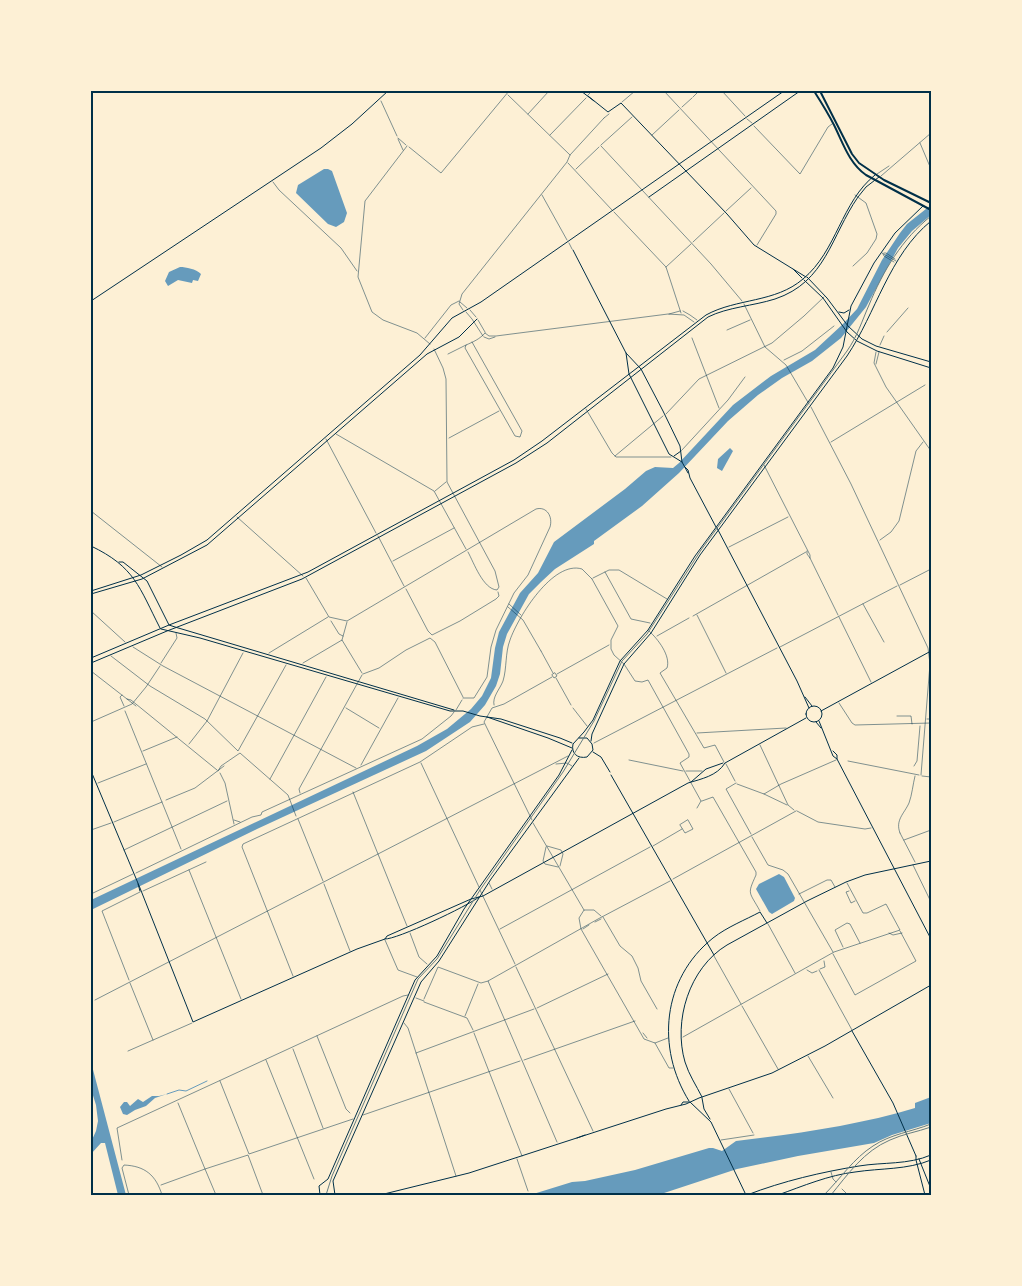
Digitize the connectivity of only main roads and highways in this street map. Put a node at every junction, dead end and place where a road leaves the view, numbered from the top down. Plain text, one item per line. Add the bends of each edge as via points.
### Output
1 (388, 91) edge
2 (581, 91) edge
3 (784, 91) edge
4 (800, 91) edge
5 (816, 92) edge
6 (679, 164) junction
7 (686, 172) junction
8 (876, 174) junction
9 (879, 177) junction
10 (871, 178) junction
11 (875, 180) junction
12 (649, 198) road end
13 (930, 202) edge
14 (924, 207) junction
15 (931, 210) edge
16 (931, 221) edge
17 (572, 250) road end
18 (792, 268) junction
19 (806, 277) junction
20 (803, 279) junction
21 (809, 279) junction
22 (806, 282) junction
23 (91, 301) edge
24 (850, 310) junction
25 (837, 312) junction
26 (477, 319) road end
27 (846, 324) junction
28 (846, 331) junction
29 (859, 337) junction
30 (857, 341) junction
31 (430, 344) junction
32 (879, 347) junction
33 (425, 350) junction
34 (434, 350) junction
35 (878, 351) junction
36 (626, 353) junction
37 (427, 354) junction
38 (931, 362) edge
39 (639, 366) junction
40 (931, 368) edge
41 (640, 369) junction
42 (629, 374) junction
43 (630, 378) junction
44 (316, 445) junction
45 (318, 448) junction
46 (682, 450) junction
47 (673, 456) junction
48 (681, 456) junction
49 (678, 458) junction
50 (681, 461) junction
51 (441, 502) junction
52 (229, 521) junction
53 (231, 523) junction
54 (716, 527) junction
55 (718, 531) junction
56 (378, 536) junction
57 (91, 546) edge
58 (198, 546) junction
59 (197, 551) junction
60 (119, 562) junction
61 (141, 575) junction
62 (134, 578) junction
63 (144, 578) junction
64 (294, 578) junction
65 (136, 581) junction
66 (296, 582) junction
67 (91, 591) edge
68 (91, 594) edge
69 (251, 594) junction
70 (252, 598) junction
71 (668, 599) junction
72 (671, 602) junction
73 (184, 619) junction
74 (185, 623) junction
75 (169, 625) junction
76 (175, 628) junction
77 (160, 629) junction
78 (167, 630) junction
79 (186, 631) junction
80 (184, 634) junction
81 (930, 652) edge
82 (267, 657) junction
83 (91, 658) edge
84 (91, 663) edge
85 (300, 666) junction
86 (357, 683) junction
87 (805, 697) junction
88 (812, 706) junction
89 (809, 708) junction
90 (456, 711) junction
91 (821, 711) junction
92 (486, 717) junction
93 (497, 718) junction
94 (806, 718) junction
95 (593, 720) junction
96 (496, 721) junction
97 (819, 721) junction
98 (597, 722) junction
99 (816, 722) junction
100 (821, 729) junction
101 (579, 738) junction
102 (592, 742) junction
103 (573, 744) junction
104 (573, 749) junction
105 (592, 752) junction
106 (580, 757) junction
107 (725, 763) junction
108 (91, 771) edge
109 (610, 772) dead end
110 (611, 775) dead end
111 (690, 782) junction
112 (633, 813) junction
113 (931, 861) edge
114 (894, 868) junction
115 (482, 895) junction
116 (479, 897) junction
117 (471, 899) junction
118 (468, 904) junction
119 (768, 923) junction
120 (385, 939) junction
121 (931, 939) edge
122 (707, 944) junction
123 (714, 956) junction
124 (429, 965) junction
125 (435, 966) junction
126 (930, 985) edge
127 (408, 995) junction
128 (414, 997) junction
129 (852, 1030) junction
130 (702, 1097) junction
131 (690, 1102) junction
132 (710, 1120) junction
133 (931, 1155) edge
134 (916, 1156) junction
135 (919, 1159) junction
136 (916, 1160) junction
137 (931, 1160) edge
138 (921, 1164) junction
139 (917, 1165) junction
140 (325, 1181) junction
141 (332, 1185) junction
142 (931, 1189) edge
143 (320, 1195) edge
144 (335, 1195) edge
145 (380, 1195) edge
146 (747, 1195) edge
147 (778, 1195) edge
148 (925, 1195) edge

1 - 23 main road via 329,142
2 - 6 main road via 608,112 621,103
3 - 6 main road
4 - 7 main road
5 - 8 main road via 853,156
5 - 10 main road via 855,165
6 - 7 main road
6 - 31 main road via 482,302 446,323
7 - 12 main road
7 - 18 main road via 757,246
8 - 9 main road
8 - 10 main road
9 - 11 main road
9 - 13 main road
10 - 11 main road
10 - 19 main road via 855,195 827,248
11 - 14 main road
11 - 21 main road via 858,197 824,260
13 - 14 main road
14 - 15 main road
14 - 24 main road via 900,228 884,248 884,254
16 - 29 main road via 911,241 897,262
17 - 36 main road
18 - 19 main road
18 - 20 main road
19 - 20 main road
19 - 21 main road
20 - 22 main road
20 - 39 main road via 781,293 716,310
21 - 22 main road
21 - 25 main road
22 - 28 main road via 823,298
22 - 41 main road via 779,297 715,314
24 - 25 main road
24 - 27 main road
25 - 27 main road
26 - 34 main road via 459,338
27 - 28 main road
27 - 29 main road
28 - 30 main road
28 - 54 main road via 838,359
29 - 30 main road
29 - 32 main road
30 - 35 main road
30 - 55 main road
31 - 33 main road
31 - 34 main road
32 - 35 main road
32 - 38 main road
33 - 37 main road
33 - 44 main road
34 - 37 main road
35 - 40 main road
36 - 39 main road
36 - 42 main road
37 - 45 main road
39 - 41 main road
39 - 42 main road
41 - 43 main road
41 - 46 main road
42 - 43 main road
42 - 51 main road via 520,456
43 - 47 main road
43 - 51 main road via 521,460
44 - 45 main road
44 - 52 main road
45 - 53 main road
46 - 47 main road
46 - 48 main road
47 - 49 main road
48 - 49 main road
48 - 50 main road
49 - 50 main road
50 - 54 main road
51 - 56 main road
52 - 53 main road
52 - 58 main road
53 - 59 main road
54 - 55 main road
54 - 71 main road
55 - 72 main road
55 - 87 main road
56 - 64 main road
56 - 66 main road
57 - 60 main road
58 - 59 main road
58 - 61 main road
59 - 63 main road
60 - 61 main road
60 - 62 main road
61 - 62 main road
61 - 63 main road
62 - 65 main road
62 - 67 main road
63 - 65 main road
63 - 75 main road
64 - 66 main road
64 - 69 main road
65 - 68 main road
65 - 77 main road
66 - 70 main road
69 - 70 main road
69 - 73 main road
70 - 74 main road
71 - 72 main road
71 - 95 main road via 648,630 620,661
72 - 98 main road via 655,628 624,664
73 - 74 main road
73 - 75 main road
74 - 76 main road
75 - 76 main road
75 - 77 main road
75 - 78 main road
76 - 78 main road
76 - 79 main road
77 - 78 main road
77 - 83 main road
78 - 80 main road
78 - 84 main road
79 - 80 main road
79 - 82 main road
80 - 82 main road
81 - 91 main road
82 - 85 main road
82 - 85 main road
85 - 86 main road
85 - 86 main road
86 - 90 main road
86 - 90 main road via 450,712
87 - 88 main road
87 - 89 main road
88 - 89 main road
88 - 91 main road
89 - 94 main road
90 - 92 main road
91 - 97 main road
92 - 93 main road
92 - 96 main road
93 - 96 main road
93 - 103 main road
94 - 99 main road
94 - 107 main road
95 - 98 main road
95 - 101 main road
96 - 104 main road
97 - 99 main road
97 - 100 main road
98 - 102 main road via 591,735
99 - 100 main road
100 - 114 main road
101 - 102 main road
101 - 103 main road
102 - 105 main road
103 - 104 main road
104 - 106 main road
104 - 117 main road via 559,775
105 - 106 main road
105 - 109 main road via 601,756
106 - 115 main road
107 - 111 main road via 709,776
107 - 111 main road via 702,771
108 - 120 main road via 193,1022
110 - 112 main road
111 - 112 main road
112 - 115 main road
112 - 122 main road
113 - 114 main road
114 - 119 main road via 846,882
114 - 121 main road
115 - 116 main road
116 - 117 main road
116 - 118 main road
116 - 125 main road
117 - 118 main road
117 - 120 main road
118 - 120 main road
118 - 124 main road
119 - 122 main road via 760,912
119 - 123 main road via 727,945
122 - 123 main road
122 - 131 main road via 690,964 670,1007 668,1038 673,1068
123 - 130 main road via 699,974 683,1013 683,1054
124 - 125 main road
124 - 127 main road via 417,977
125 - 128 main road via 422,979
126 - 129 main road
127 - 128 main road
127 - 140 main road
128 - 141 main road
129 - 130 main road via 778,1070
129 - 134 main road via 896,1111
130 - 131 main road
130 - 132 main road
131 - 132 main road
131 - 145 main road via 456,1177
132 - 146 main road
133 - 135 main road
134 - 135 main road
134 - 136 main road
135 - 136 main road
135 - 138 main road
136 - 139 main road
136 - 146 main road via 858,1166
137 - 138 main road
138 - 139 main road
138 - 142 main road
139 - 147 main road via 857,1171
139 - 148 main road
140 - 141 main road
140 - 143 main road via 319,1185
141 - 144 main road

